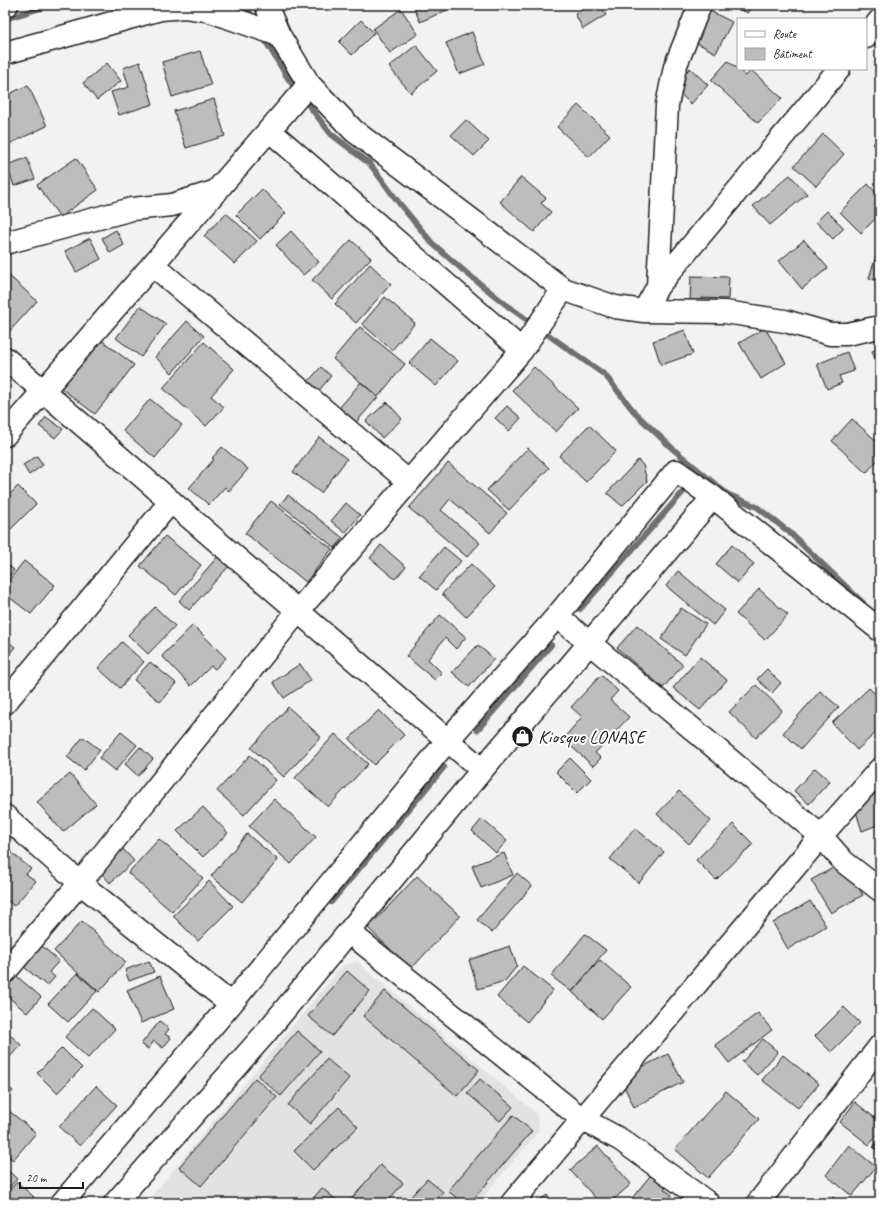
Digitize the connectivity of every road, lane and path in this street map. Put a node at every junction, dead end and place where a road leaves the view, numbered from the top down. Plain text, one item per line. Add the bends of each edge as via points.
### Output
1 (266, 5) edge
2 (700, 5) edge
3 (880, 20) edge
4 (279, 34) junction
5 (867, 36) edge
6 (5, 53) edge
7 (838, 70) edge
8 (308, 84) junction
9 (269, 130) junction
10 (217, 191) junction
11 (7, 237) edge
12 (153, 265) junction
13 (658, 286) junction
14 (563, 289) junction
15 (644, 311) junction
16 (880, 327) edge
17 (522, 350) junction
18 (5, 358) edge
19 (43, 391) junction
20 (5, 435) edge
21 (409, 482) junction
22 (713, 497) junction
23 (171, 502) junction
24 (298, 611) junction
25 (557, 616) junction
26 (880, 630) edge
27 (590, 644) junction
28 (5, 703) edge
29 (447, 741) junction
30 (880, 768) edge
31 (482, 770) junction
32 (5, 816) edge
33 (821, 836) junction
34 (80, 882) junction
35 (880, 890) edge
36 (349, 932) junction
37 (5, 972) edge
38 (231, 1004) junction
39 (880, 1046) edge
40 (582, 1119) junction
41 (62, 1203) edge
42 (115, 1203) edge
43 (512, 1203) edge
44 (708, 1203) edge
45 (758, 1203) edge

1 - 4 street
2 - 13 street via 675,67 667,105
3 - 5 street
4 - 6 street via 207,10 185,7 161,9
4 - 8 street
7 - 13 street
8 - 9 street
8 - 14 street via 354,131
9 - 10 street
9 - 17 street
10 - 11 street via 172,204 132,209
10 - 12 street
12 - 19 street
12 - 21 street
13 - 15 street
14 - 15 street via 615,307
14 - 17 street
15 - 16 street via 725,312 785,321 830,334 846,334
17 - 21 street
18 - 19 street
19 - 20 street
19 - 23 street
21 - 24 street
22 - 25 street via 676,471
22 - 26 street
22 - 27 street
23 - 24 street
23 - 28 street
24 - 29 street
24 - 34 street
25 - 27 street
25 - 29 street
27 - 31 street
27 - 33 street
29 - 31 street
29 - 38 street
30 - 33 street
31 - 36 street
32 - 34 street
33 - 35 street via 844,862
33 - 40 street
34 - 37 street
34 - 38 street
36 - 40 street
36 - 42 street via 263,1036
38 - 41 street
39 - 45 street
40 - 43 street
40 - 44 street via 621,1140

